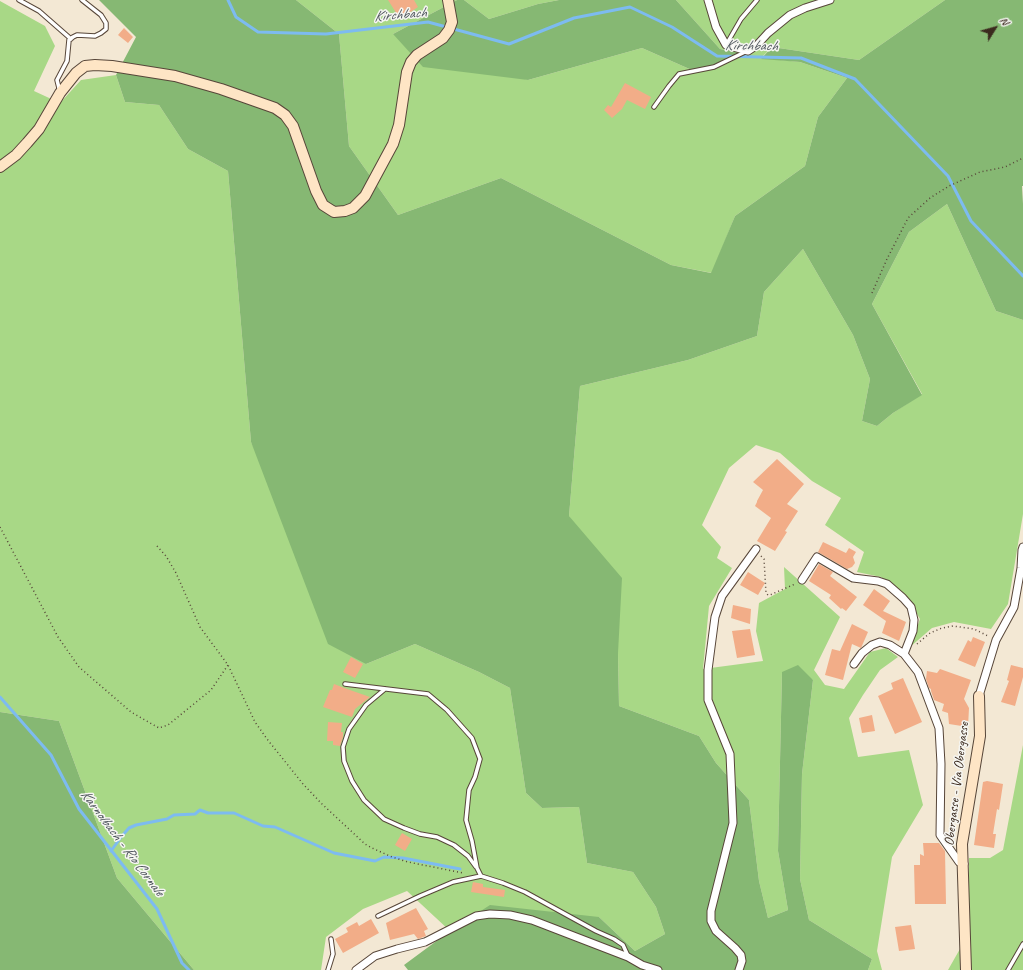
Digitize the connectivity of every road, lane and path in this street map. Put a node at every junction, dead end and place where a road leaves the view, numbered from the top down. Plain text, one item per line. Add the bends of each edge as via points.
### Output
1 (19, 0) edge
2 (82, 0) edge
3 (448, 0) edge
4 (708, 0) edge
5 (757, 0) edge
6 (830, 0) edge
7 (71, 39) junction
8 (726, 45) junction
9 (748, 51) junction
10 (60, 93) junction
11 (654, 107) dead end
12 (1023, 158) edge
13 (0, 167) edge
14 (872, 294) dead end
15 (0, 527) edge
16 (157, 546) dead end
17 (1023, 547) edge
18 (756, 549) joint
19 (802, 580) joint
20 (996, 640) junction
21 (904, 654) junction
22 (854, 664) dead end
23 (228, 665) junction
24 (345, 684) dead end
25 (385, 689) junction
26 (979, 696) joint
27 (964, 864) junction
28 (477, 868) junction
29 (481, 876) junction
30 (378, 916) dead end
31 (331, 939) dead end
32 (1023, 944) edge
33 (628, 957) junction
34 (328, 970) edge
35 (356, 970) edge
36 (658, 970) edge
37 (739, 970) edge
38 (966, 970) edge
39 (1008, 970) edge

1 - 7 lane via 39,11
2 - 7 lane via 101,15 106,23 106,29 95,36 77,35
3 - 10 street via 452,22 449,30 443,38 417,55 407,72 394,144 365,196 354,208 345,211 334,212 323,205 293,126 286,115 275,108 175,76 112,66 85,66 76,72
4 - 8 street via 716,27
5 - 8 lane via 741,19
6 - 9 street via 790,15
7 - 10 lane via 67,61 57,80
8 - 9 street
9 - 11 lane via 714,67 679,74
10 - 13 street via 27,144
12 - 14 path via 1005,167 980,172 930,198 908,218
15 - 23 path via 58,637 79,667 131,712 159,728 168,725 211,690
16 - 23 path via 176,573 200,627
17 - 20 street, Obergasse - Via Obergasse via 1014,606
18 - 19 path via 764,559 768,595
18 - 37 street via 722,596 715,617 708,670 708,700 730,754 732,823 710,911 711,921 716,931 741,955
19 - 21 street via 817,557 853,578 887,584 911,608 914,620 913,632
20 - 21 path via 974,629 952,626 930,633
20 - 26 street, Obergasse - Via Obergasse
21 - 22 street, Obergasse - Via Obergasse via 880,642 862,653
21 - 27 street, Obergasse - Via Obergasse via 918,672 939,728 940,835 959,862
23 - 29 path via 267,739 303,784 366,844 408,862
24 - 25 lane
25 - 28 lane via 428,694 447,710 472,738 480,760 469,790 466,820
25 - 28 lane via 366,705 349,729 343,747 344,761 352,781 364,800 384,819 420,834 437,836 468,856
26 - 27 street, Obergasse - Via Obergasse via 980,736 962,844
27 - 38 street, Obergasse - Via Obergasse
28 - 29 lane
29 - 30 lane via 453,882
29 - 33 lane via 525,892 596,931 614,938 623,945
31 - 34 lane via 333,954
32 - 39 lane
33 - 35 street via 532,920 490,914 476,916 425,942 375,956
33 - 36 street

